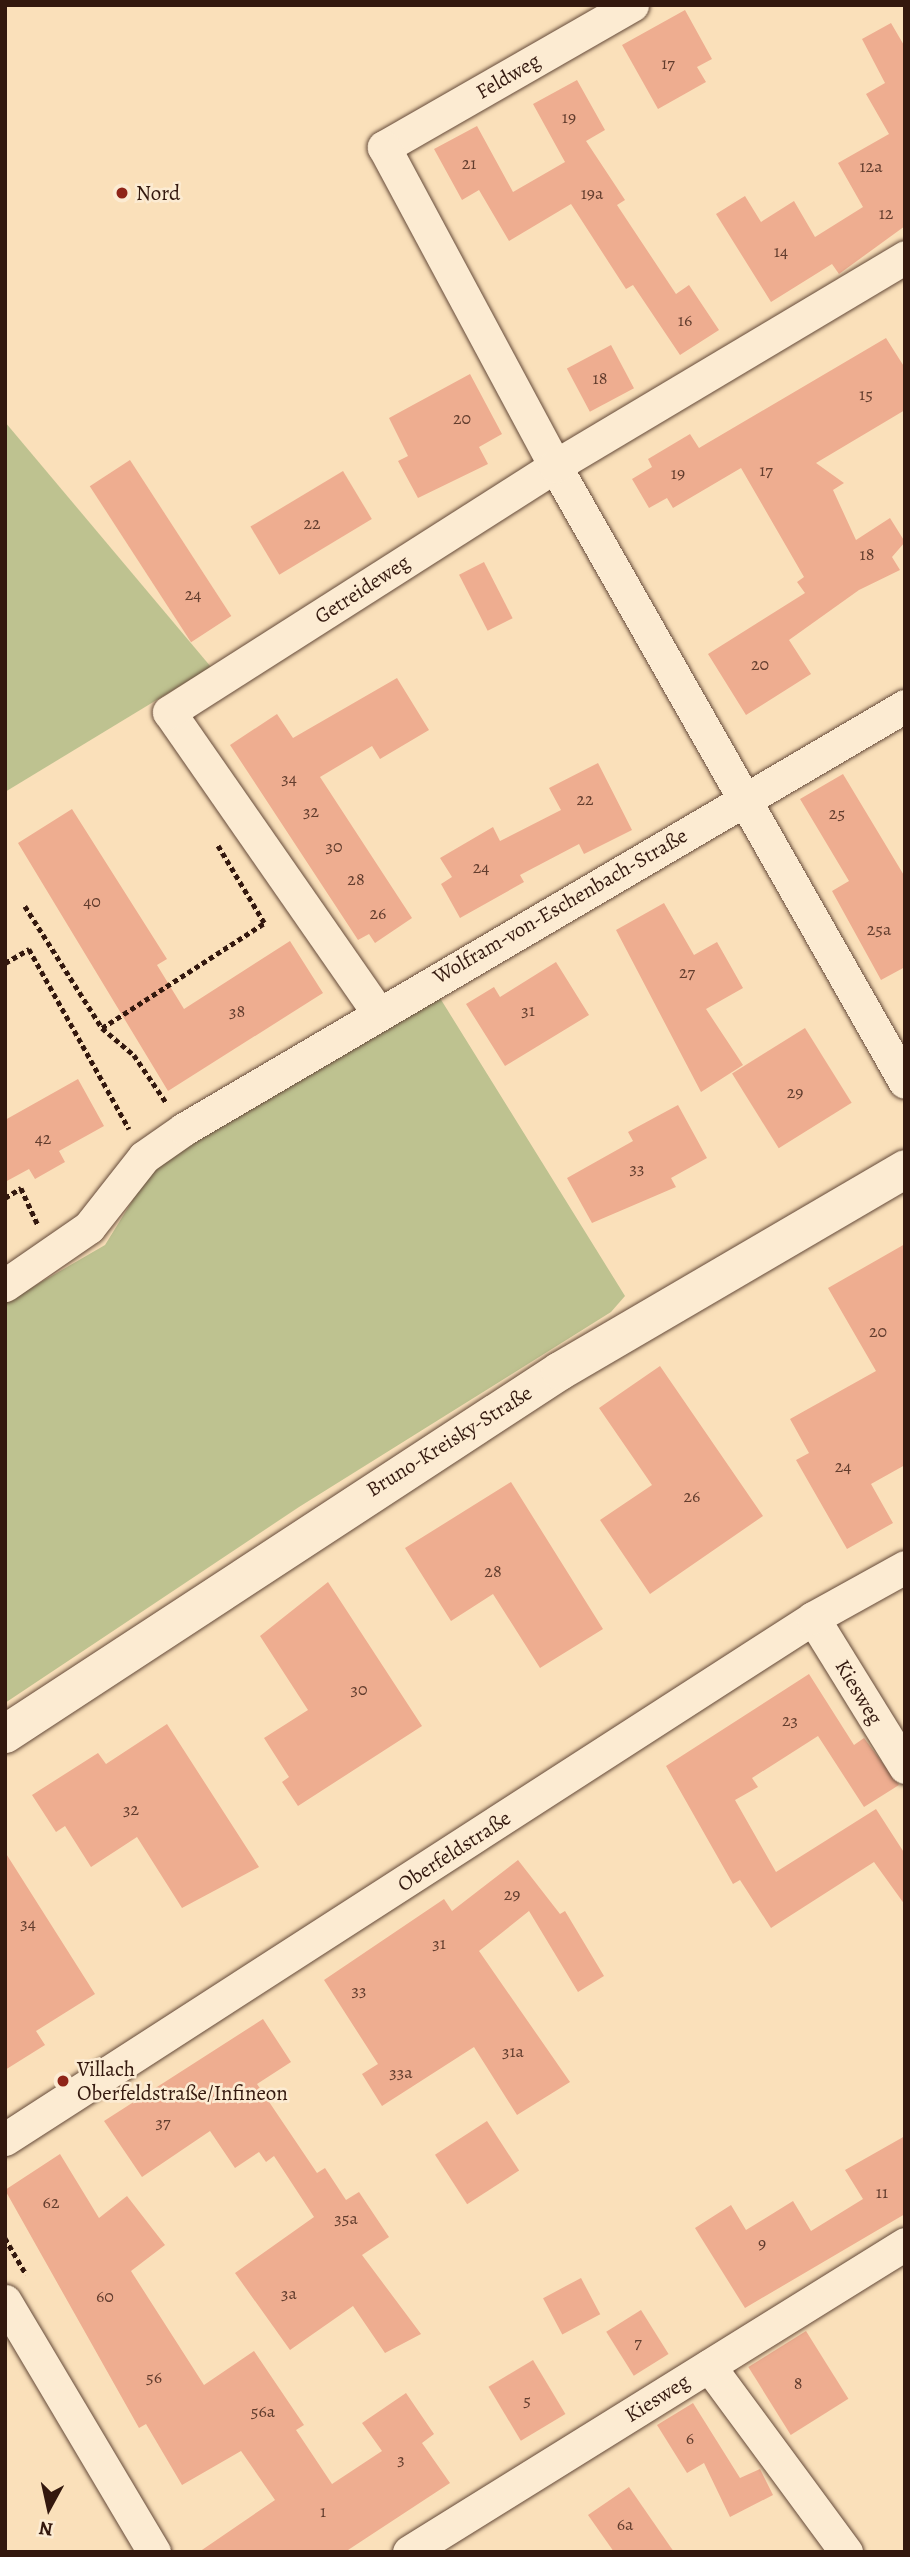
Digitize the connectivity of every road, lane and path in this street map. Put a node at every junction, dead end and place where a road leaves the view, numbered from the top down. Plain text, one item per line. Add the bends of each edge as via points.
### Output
1 (632, 5) edge
2 (905, 257) edge
3 (555, 466) junction
4 (905, 706) edge
5 (743, 802) junction
6 (216, 842) dead end
7 (25, 906) dead end
8 (5, 963) edge
9 (377, 1010) junction
10 (102, 1028) junction
11 (905, 1082) edge
12 (184, 1129) junction
13 (144, 1157) junction
14 (905, 1169) edge
15 (5, 1198) edge
16 (40, 1230) dead end
17 (5, 1285) edge
18 (905, 1567) edge
19 (813, 1618) junction
20 (5, 1734) edge
21 (905, 1767) edge
22 (5, 2139) edge
23 (905, 2244) edge
24 (5, 2301) edge
25 (709, 2365) junction
26 (154, 2552) edge
27 (409, 2552) edge
28 (846, 2552) edge

1 - 3 street, Feldweg via 384,147
2 - 3 street, Getreideweg
3 - 5 street
3 - 9 street, Getreideweg via 169,712
4 - 5 street, Wolfram-von-Eschenbach-Straße
5 - 9 street, Wolfram-von-Eschenbach-Straße
5 - 11 street
6 - 10 path via 264,923
7 - 10 path
8 - 13 path via 29,949
9 - 12 street, Wolfram-von-Eschenbach-Straße
10 - 12 path via 134,1055
12 - 13 street, Wolfram-von-Eschenbach-Straße
13 - 17 street, Wolfram-von-Eschenbach-Straße via 89,1227
14 - 20 street, Bruno-Kreisky-Straße via 560,1371
15 - 16 path via 21,1188
18 - 19 street, Oberfeldstraße
19 - 21 street, Kiesweg
19 - 22 street, Oberfeldstraße
23 - 25 street, Kiesweg
24 - 26 street
25 - 27 street, Kiesweg
25 - 28 street

